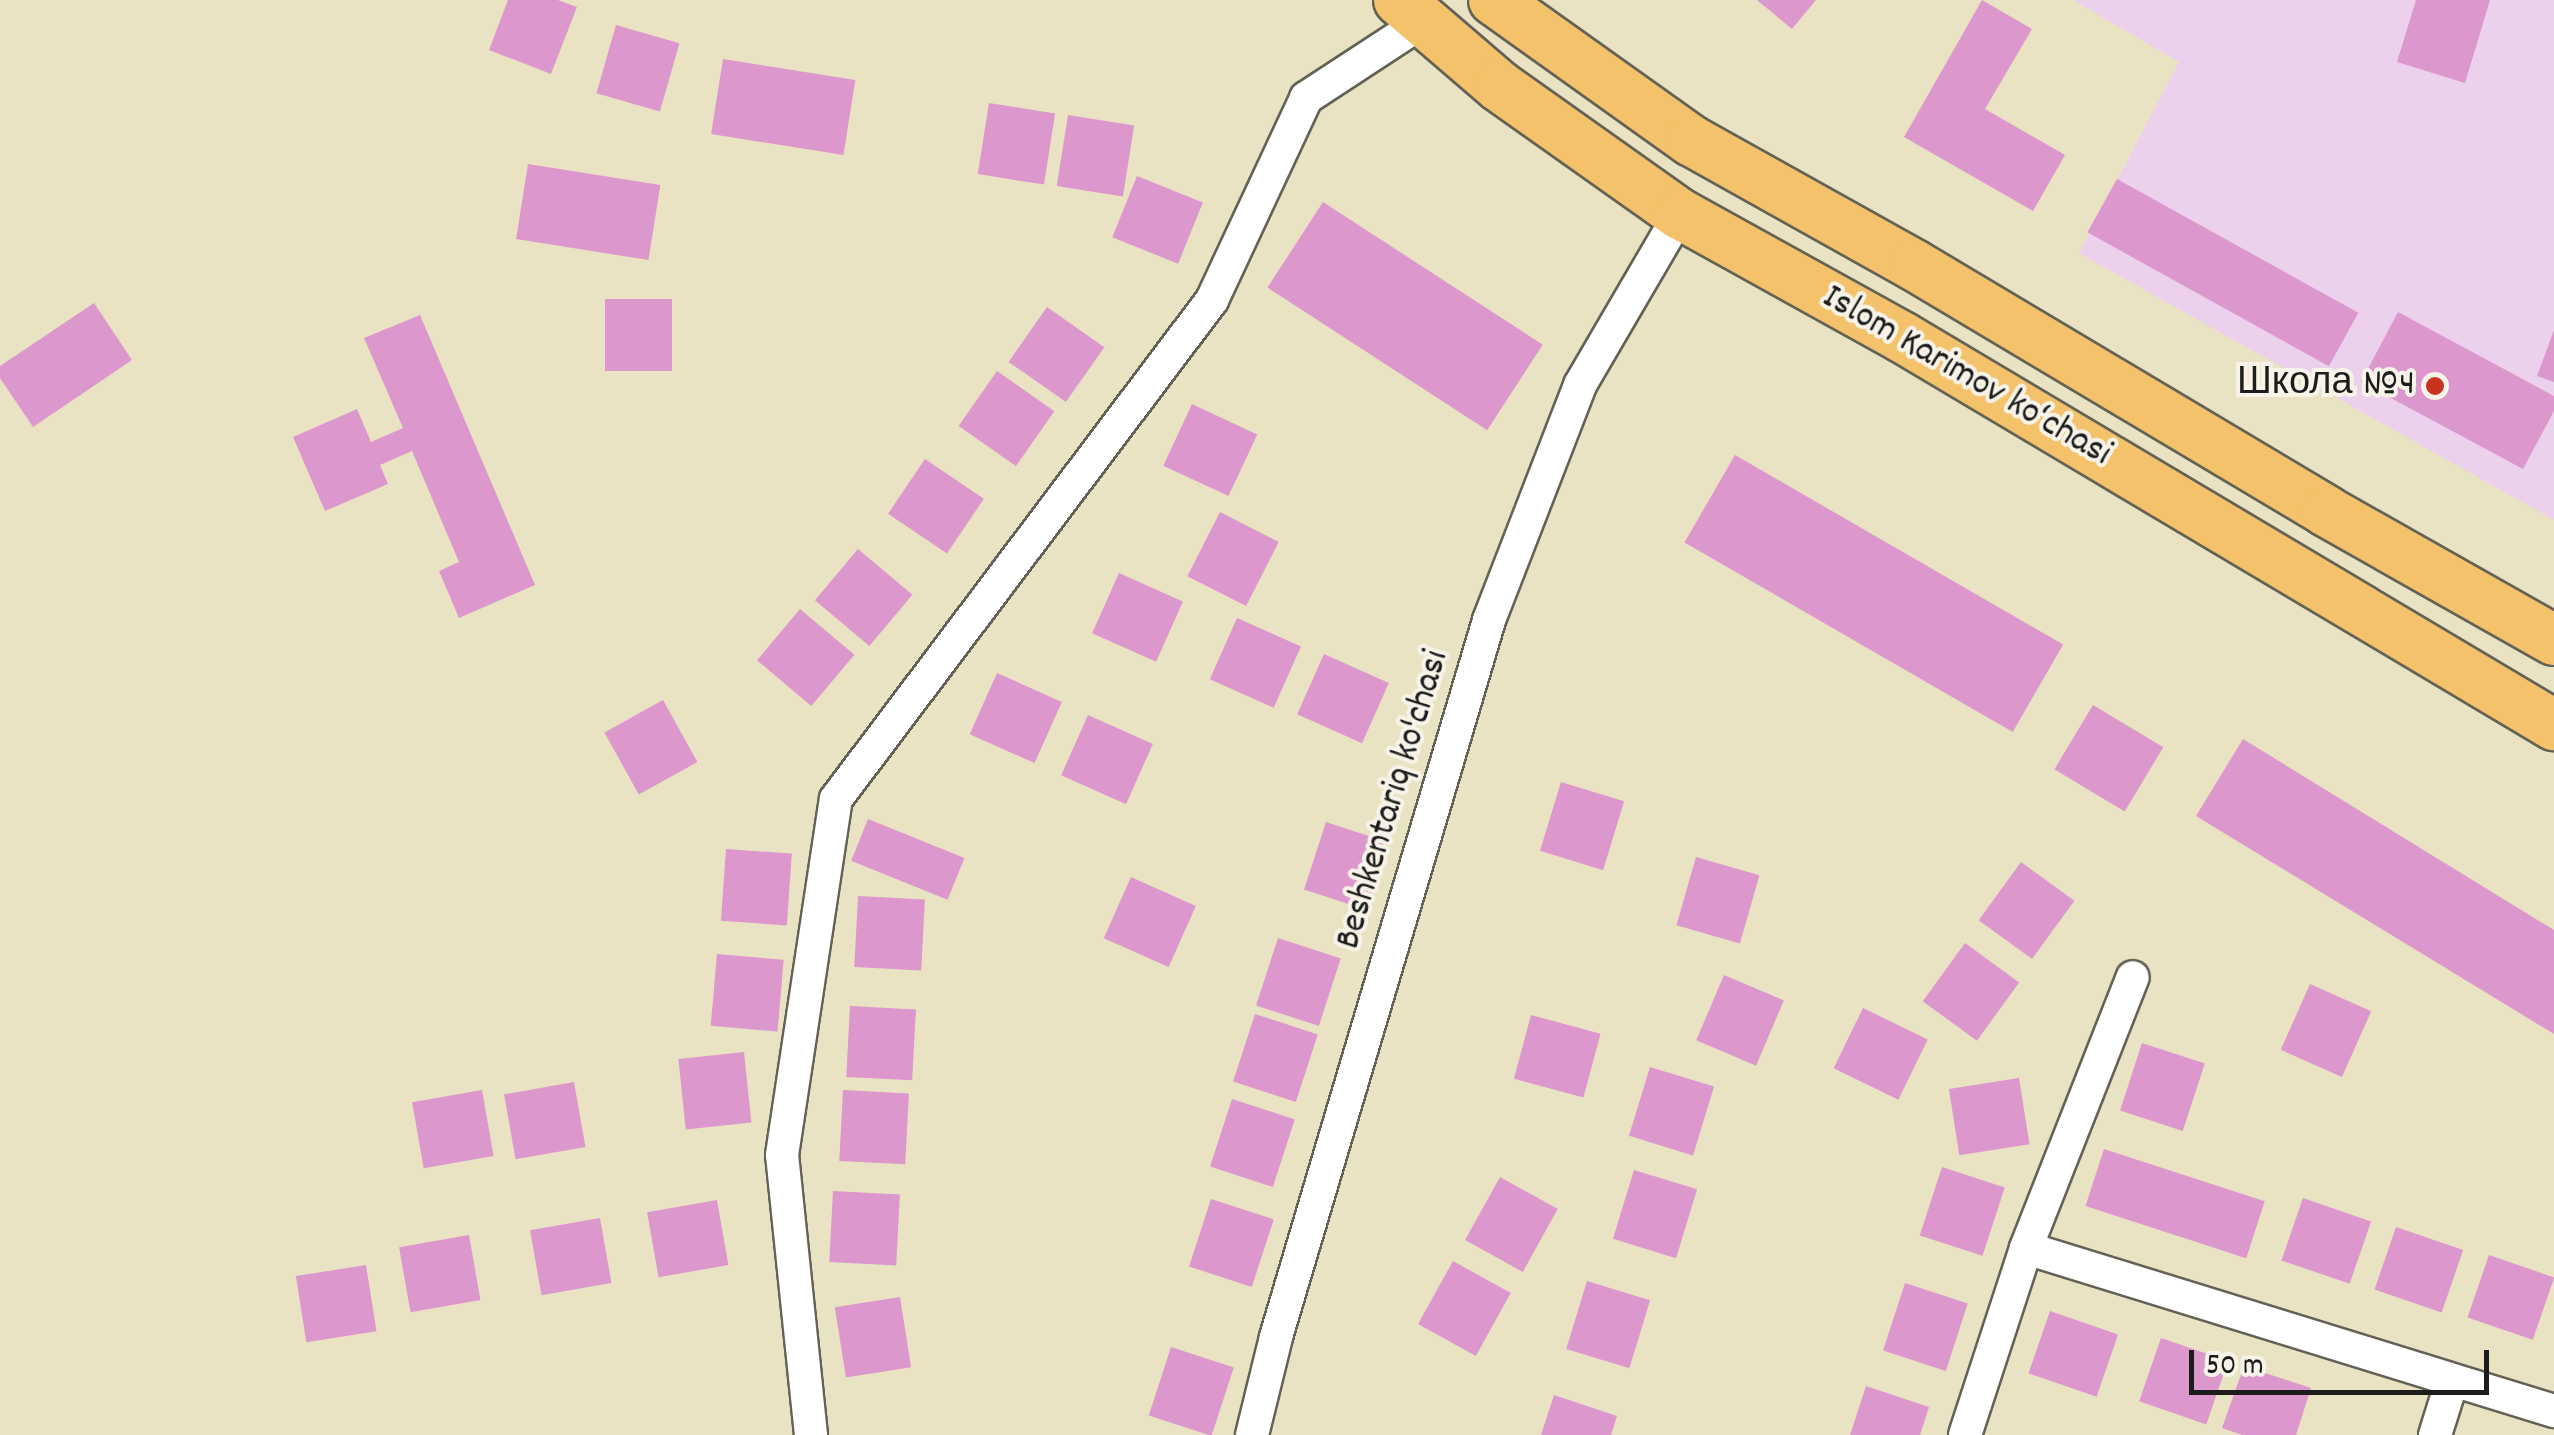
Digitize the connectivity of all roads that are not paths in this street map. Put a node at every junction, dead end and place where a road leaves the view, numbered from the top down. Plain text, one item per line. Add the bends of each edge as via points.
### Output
1 (1494, 0) edge
2 (1411, 11) edge
3 (1680, 214) junction
4 (2554, 640) edge
5 (2554, 725) edge
6 (2132, 977) dead end
7 (2026, 1248) junction
8 (2452, 1381) junction
9 (2554, 1412) edge
10 (811, 1435) edge
11 (1252, 1435) edge
12 (1966, 1435) edge
13 (2435, 1435) edge

1 - 4 main road, Islom Karimov ko‘chasi via 1692,142
2 - 3 main road, Islom Karimov ko‘chasi via 1499,86
2 - 10 street via 1306,98 1212,300 836,799 782,1154
3 - 5 main road, Islom Karimov ko‘chasi via 1902,337
3 - 11 street, Beshkentariq ko'chasi via 1580,386 1489,620
6 - 7 street
7 - 8 street
7 - 12 street
8 - 9 street
8 - 13 street

